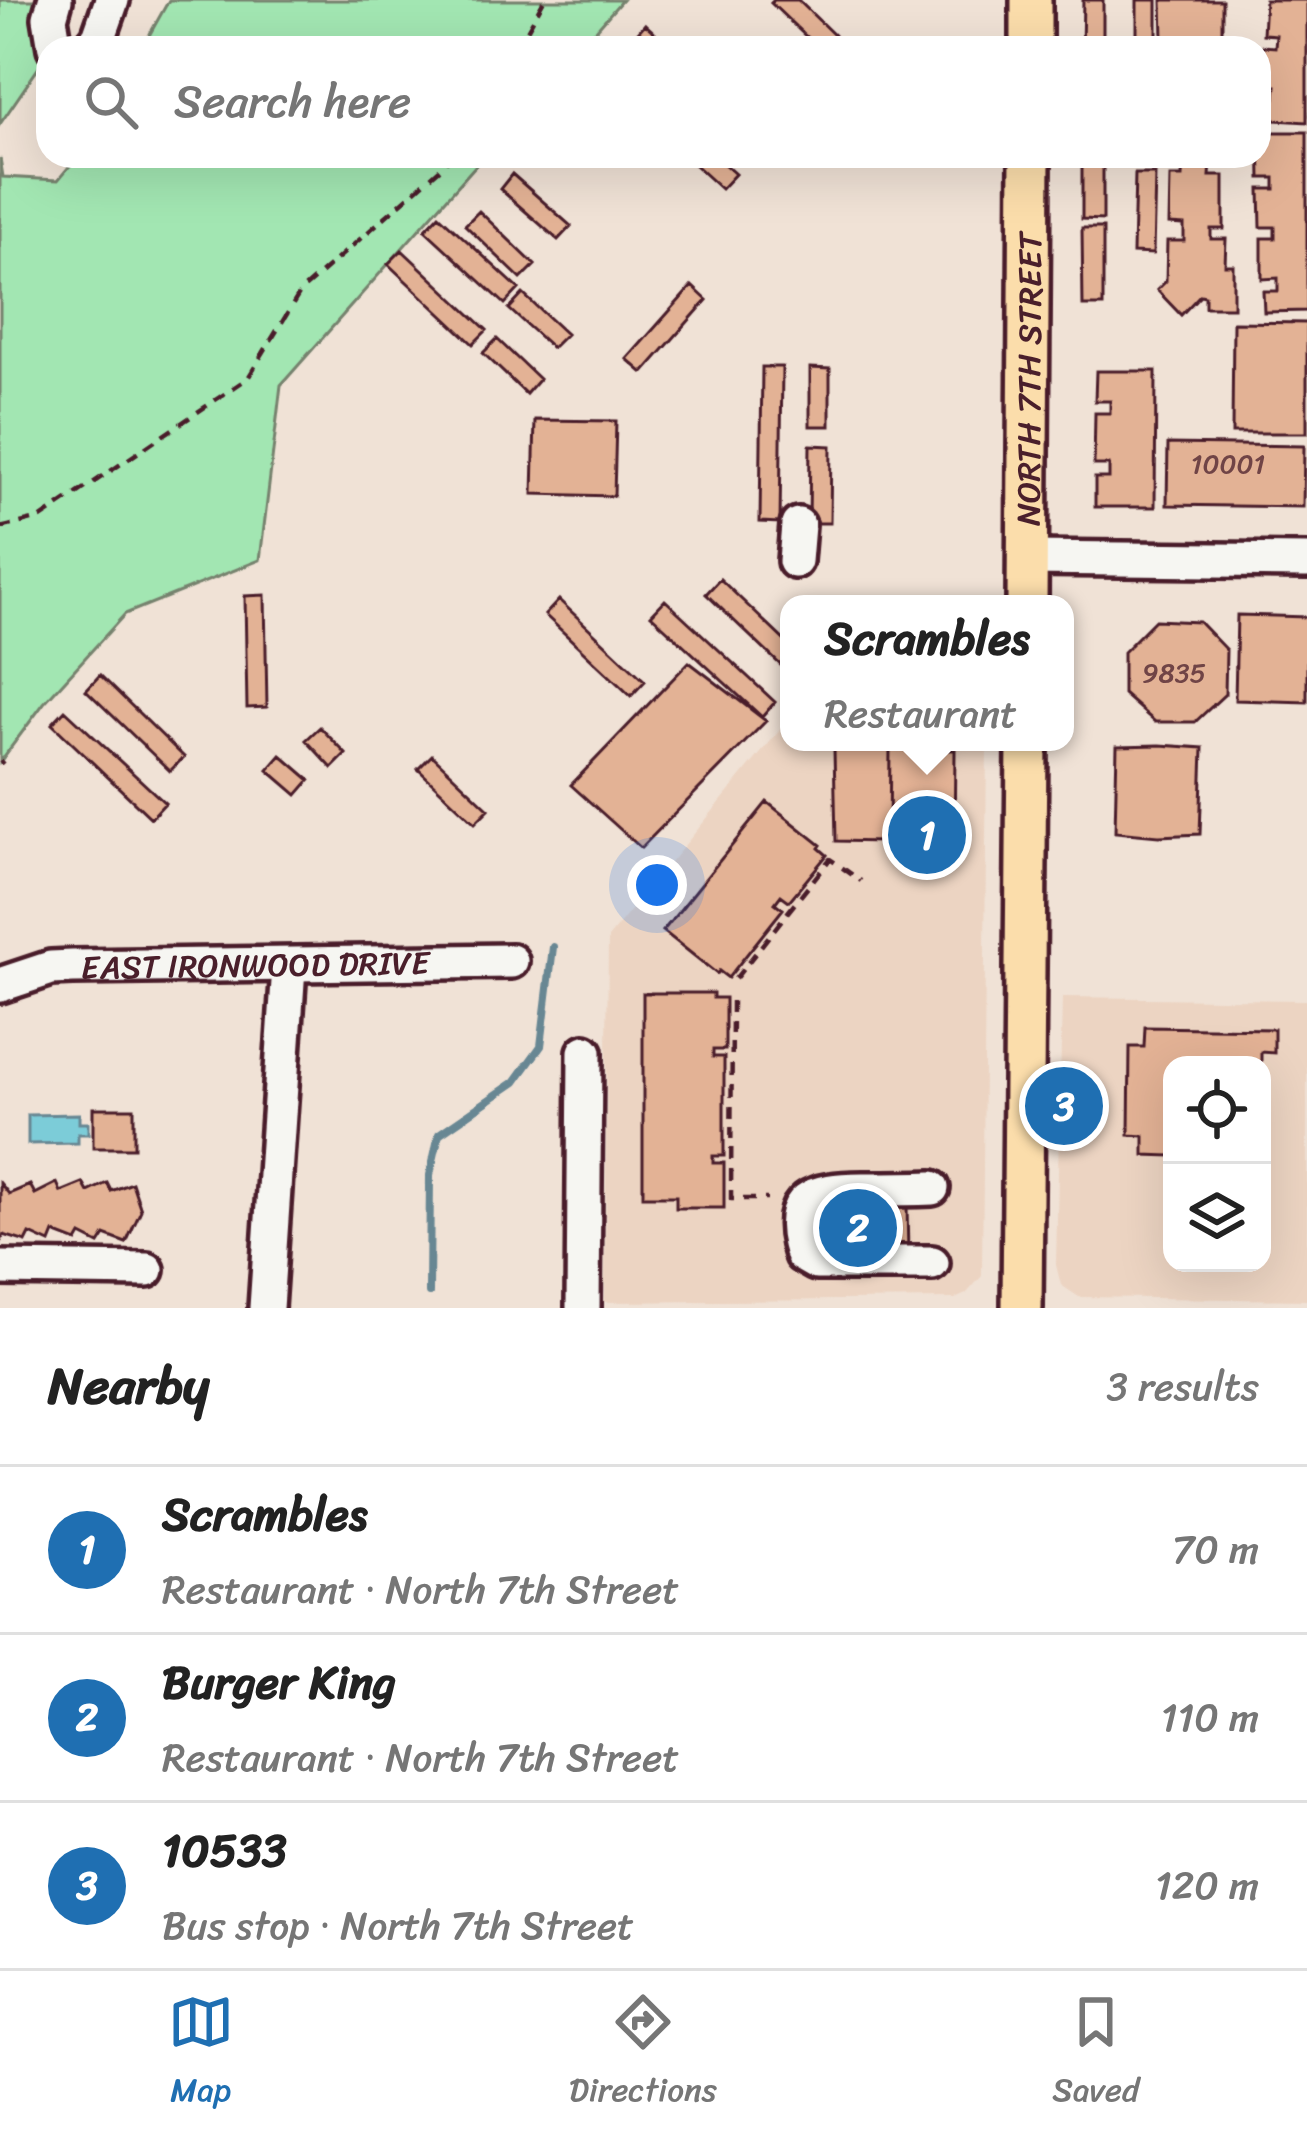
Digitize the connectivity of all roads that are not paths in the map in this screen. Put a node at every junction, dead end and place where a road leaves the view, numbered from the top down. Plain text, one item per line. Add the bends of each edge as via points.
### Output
1 (55, 0) edge
2 (112, 0) edge
3 (1031, 0) edge
4 (54, 36) edge
5 (99, 36) edge
6 (1031, 36) edge
7 (1030, 168) edge
8 (798, 525) dead end
9 (1027, 558) junction
10 (1307, 561) edge
11 (795, 562) dead end
12 (1027, 595) edge
13 (1027, 751) edge
14 (511, 961) dead end
15 (289, 967) junction
16 (0, 985) edge
17 (585, 1052) dead end
18 (932, 1189) dead end
19 (932, 1263) dead end
20 (0, 1268) edge
21 (147, 1270) dead end
22 (266, 1308) edge
23 (583, 1308) edge
24 (1022, 1308) edge

1 - 4 street
2 - 5 street
3 - 6 main road
7 - 9 main road, NORTH 7TH STREET
8 - 11 street
9 - 10 street
9 - 12 main road, NORTH 7TH STREET
13 - 24 main road
14 - 15 street, EAST IRONWOOD DRIVE
15 - 16 street, EAST IRONWOOD DRIVE via 51,968
15 - 22 street
17 - 23 street
18 - 19 street via 820,1190 800,1204 796,1223 802,1255 816,1263
20 - 21 street

